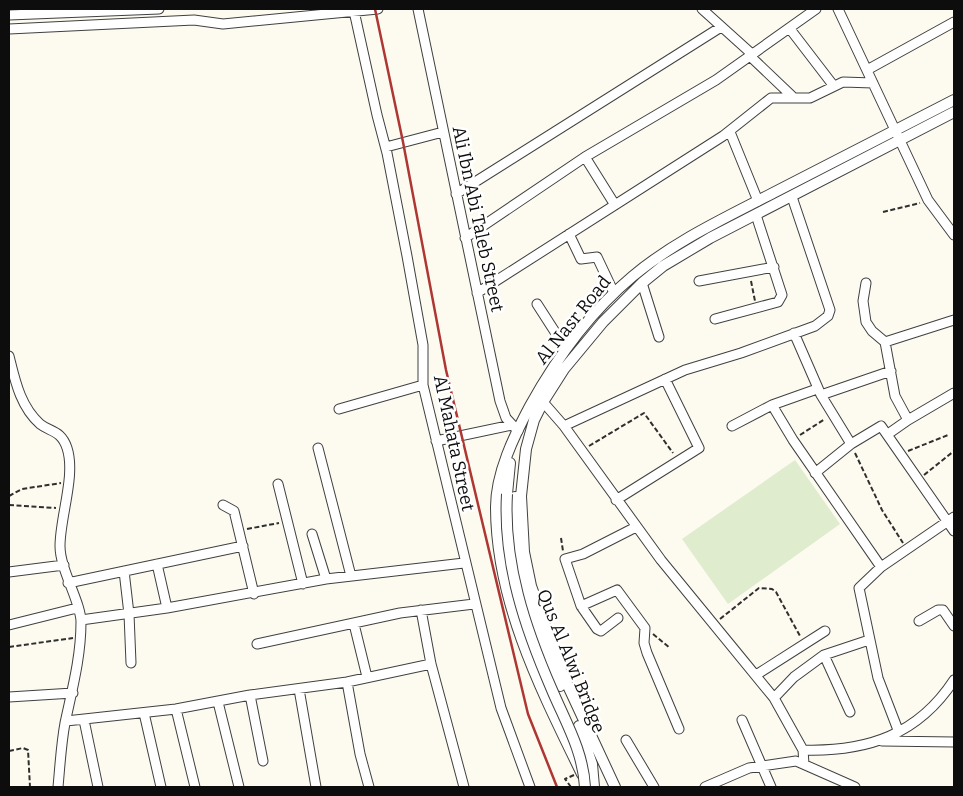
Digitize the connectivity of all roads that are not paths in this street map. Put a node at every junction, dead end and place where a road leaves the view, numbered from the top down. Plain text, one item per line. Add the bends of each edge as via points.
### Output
1 (132, 9) edge
2 (159, 9) edge
3 (378, 9) edge
4 (418, 9) edge
5 (702, 9) edge
6 (816, 9) edge
7 (838, 9) edge
8 (354, 11) junction
9 (9, 15) edge
10 (954, 22) edge
11 (720, 27) junction
12 (9, 29) edge
13 (790, 29) junction
14 (752, 56) junction
15 (867, 70) junction
16 (872, 84) junction
17 (833, 85) junction
18 (794, 98) junction
19 (954, 100) edge
20 (954, 112) edge
21 (895, 130) junction
22 (443, 132) junction
23 (730, 132) junction
24 (900, 141) junction
25 (386, 147) junction
26 (586, 157) junction
27 (456, 194) junction
28 (792, 197) junction
29 (758, 201) junction
30 (615, 204) junction
31 (756, 215) junction
32 (569, 234) junction
33 (954, 235) edge
34 (465, 238) junction
35 (774, 267) junction
36 (699, 281) dead end
37 (642, 283) junction
38 (866, 283) dead end
39 (477, 293) junction
40 (614, 293) junction
41 (537, 304) dead end
42 (715, 320) dead end
43 (954, 320) edge
44 (794, 334) junction
45 (660, 337) dead end
46 (885, 342) junction
47 (566, 349) junction
48 (9, 356) edge
49 (891, 371) junction
50 (665, 379) junction
51 (423, 385) junction
52 (819, 392) junction
53 (954, 392) edge
54 (543, 402) junction
55 (772, 405) junction
56 (339, 409) dead end
57 (908, 420) junction
58 (564, 426) junction
59 (732, 426) dead end
60 (515, 428) junction
61 (888, 434) junction
62 (436, 441) junction
63 (851, 444) junction
64 (318, 448) dead end
65 (511, 449) junction
66 (815, 473) junction
67 (278, 484) dead end
68 (511, 494) junction
69 (616, 500) junction
70 (223, 504) dead end
71 (951, 520) edge
72 (636, 527) junction
73 (954, 530) edge
74 (312, 534) dead end
75 (243, 546) junction
76 (464, 563) junction
77 (64, 564) junction
78 (157, 564) junction
79 (881, 567) junction
80 (9, 572) edge
81 (124, 572) junction
82 (351, 576) junction
83 (326, 579) junction
84 (68, 583) junction
85 (303, 584) junction
86 (254, 594) junction
87 (474, 604) junction
88 (581, 606) junction
89 (77, 608) junction
90 (167, 608) junction
91 (422, 610) junction
92 (129, 614) junction
93 (618, 618) dead end
94 (81, 620) junction
95 (919, 621) dead end
96 (354, 624) junction
97 (9, 625) edge
98 (954, 626) edge
99 (825, 631) dead end
100 (869, 640) junction
101 (256, 644) dead end
102 (824, 655) junction
103 (130, 663) dead end
104 (432, 664) junction
105 (756, 675) junction
106 (367, 677) junction
107 (954, 680) edge
108 (348, 682) junction
109 (299, 688) junction
110 (73, 693) junction
111 (250, 695) junction
112 (9, 697) edge
113 (774, 698) junction
114 (218, 702) junction
115 (176, 709) junction
116 (850, 712) dead end
117 (144, 713) junction
118 (84, 720) junction
119 (742, 720) dead end
120 (66, 721) junction
121 (678, 729) dead end
122 (898, 730) junction
123 (626, 740) dead end
124 (878, 741) junction
125 (954, 742) edge
126 (803, 750) junction
127 (263, 761) dead end
128 (804, 764) junction
129 (762, 765) junction
130 (58, 787) edge
131 (98, 787) edge
132 (161, 787) edge
133 (195, 787) edge
134 (239, 787) edge
135 (316, 787) edge
136 (369, 787) edge
137 (464, 787) edge
138 (530, 787) edge
139 (586, 787) edge
140 (594, 787) edge
141 (615, 787) edge
142 (654, 787) edge
143 (706, 787) edge
144 (771, 787) edge
145 (855, 787) edge

1 - 2 street
1 - 9 street
3 - 8 street
4 - 22 street, Ali Ibn Abi Taleb Street
5 - 11 street
6 - 13 street
7 - 15 street
8 - 12 street via 223,24 194,20
8 - 25 street, Al Mahata Street
10 - 15 street
11 - 14 street
11 - 27 street
13 - 14 street
13 - 17 street
14 - 18 street
14 - 26 street
15 - 16 street
16 - 17 street via 843,82
16 - 21 street
17 - 18 street via 810,98
18 - 23 street via 771,98
19 - 21 street, Al Nasr Road
20 - 24 street, Al Nasr Road
21 - 24 street
21 - 29 street, Al Nasr Road
22 - 25 street
22 - 27 street, Ali Ibn Abi Taleb Street
23 - 29 street
23 - 30 street
24 - 28 street, Al Nasr Road
24 - 33 street via 928,200
25 - 51 street, Al Mahata Street via 422,337
26 - 30 street
26 - 34 street
27 - 34 street, Ali Ibn Abi Taleb Street
28 - 31 street, Al Nasr Road
28 - 44 street via 830,310 828,316 815,326
29 - 40 street, Al Nasr Road via 676,245
30 - 32 street
31 - 35 street
31 - 37 street, Al Nasr Road via 686,251
32 - 39 street
32 - 40 street via 581,258 594,256 598,259
34 - 39 street, Ali Ibn Abi Taleb Street
35 - 36 street
35 - 42 street via 782,295 778,302
37 - 45 street
37 - 54 street, Al Nasr Road via 564,368
38 - 46 street via 863,301 866,322
39 - 60 street, Ali Ibn Abi Taleb Street via 500,401
40 - 47 street, Al Nasr Road
41 - 47 street
43 - 46 street
44 - 50 street
44 - 52 street
46 - 49 street
47 - 60 street, Al Nasr Road
48 - 77 street via 20,396 29,412 65,443 69,459 68,482 60,547
49 - 52 street
49 - 57 street via 896,400
50 - 58 street
50 - 69 street via 700,446
51 - 56 street
51 - 62 street, Al Mahata Street
52 - 55 street
52 - 63 street
53 - 57 street
54 - 58 street
54 - 68 street, Qus Al Alwi Bridge via 521,444
54 - 141 street, Al Nasr Road via 526,449 522,496 524,552 532,586 562,673
55 - 59 street
55 - 66 street
57 - 61 street
58 - 69 street
60 - 62 street
60 - 65 street, Al Nasr Road
61 - 63 street via 880,426
61 - 71 street
62 - 76 street, Al Mahata Street
63 - 66 street
64 - 82 street
65 - 68 street, Qus Al Alwi Bridge
65 - 139 street, Al Nasr Road via 500,479 496,506 503,574 535,678
66 - 79 street
67 - 85 street
68 - 139 street, Qus Al Alwi Bridge, bridge via 508,551 516,589 547,677 579,751
68 - 140 street, Qus Al Alwi Bridge via 524,586 555,674 588,748
69 - 72 street
70 - 75 street via 234,511
71 - 73 street
71 - 79 street
72 - 88 street via 583,554 565,559
72 - 105 street via 713,626
74 - 83 street
75 - 78 street
75 - 86 street
76 - 82 street
76 - 87 street, Al Mahata Street
77 - 80 street
77 - 84 street
78 - 81 street
78 - 90 street
79 - 100 street via 862,584 859,592
81 - 84 street
81 - 92 street
82 - 83 street
83 - 85 street
84 - 89 street
85 - 86 street
86 - 90 street
87 - 91 street
87 - 138 street, Al Mahata Street via 501,708
88 - 93 street via 597,630 601,631
88 - 121 street via 617,590 645,628 647,653
89 - 94 street
89 - 97 street
90 - 92 street
91 - 96 street
91 - 104 street
92 - 94 street
92 - 103 street
94 - 110 street
95 - 98 street via 943,610
96 - 101 street
96 - 106 street
99 - 105 street
100 - 102 street
100 - 122 street via 878,678
102 - 113 street via 794,677
102 - 116 street
104 - 106 street
104 - 137 street
105 - 113 street
106 - 108 street
107 - 122 street via 939,701
108 - 109 street
108 - 136 street
109 - 111 street
109 - 135 street
110 - 112 street
110 - 120 street
111 - 114 street
111 - 127 street
113 - 126 street
114 - 115 street
114 - 134 street
115 - 117 street
115 - 133 street
117 - 118 street
117 - 132 street
118 - 120 street
118 - 131 street
119 - 129 street
120 - 130 street via 60,749
122 - 124 street
123 - 142 street
124 - 125 street
124 - 126 street via 836,751
126 - 128 street
128 - 129 street via 796,761
128 - 145 street
129 - 143 street
129 - 144 street

